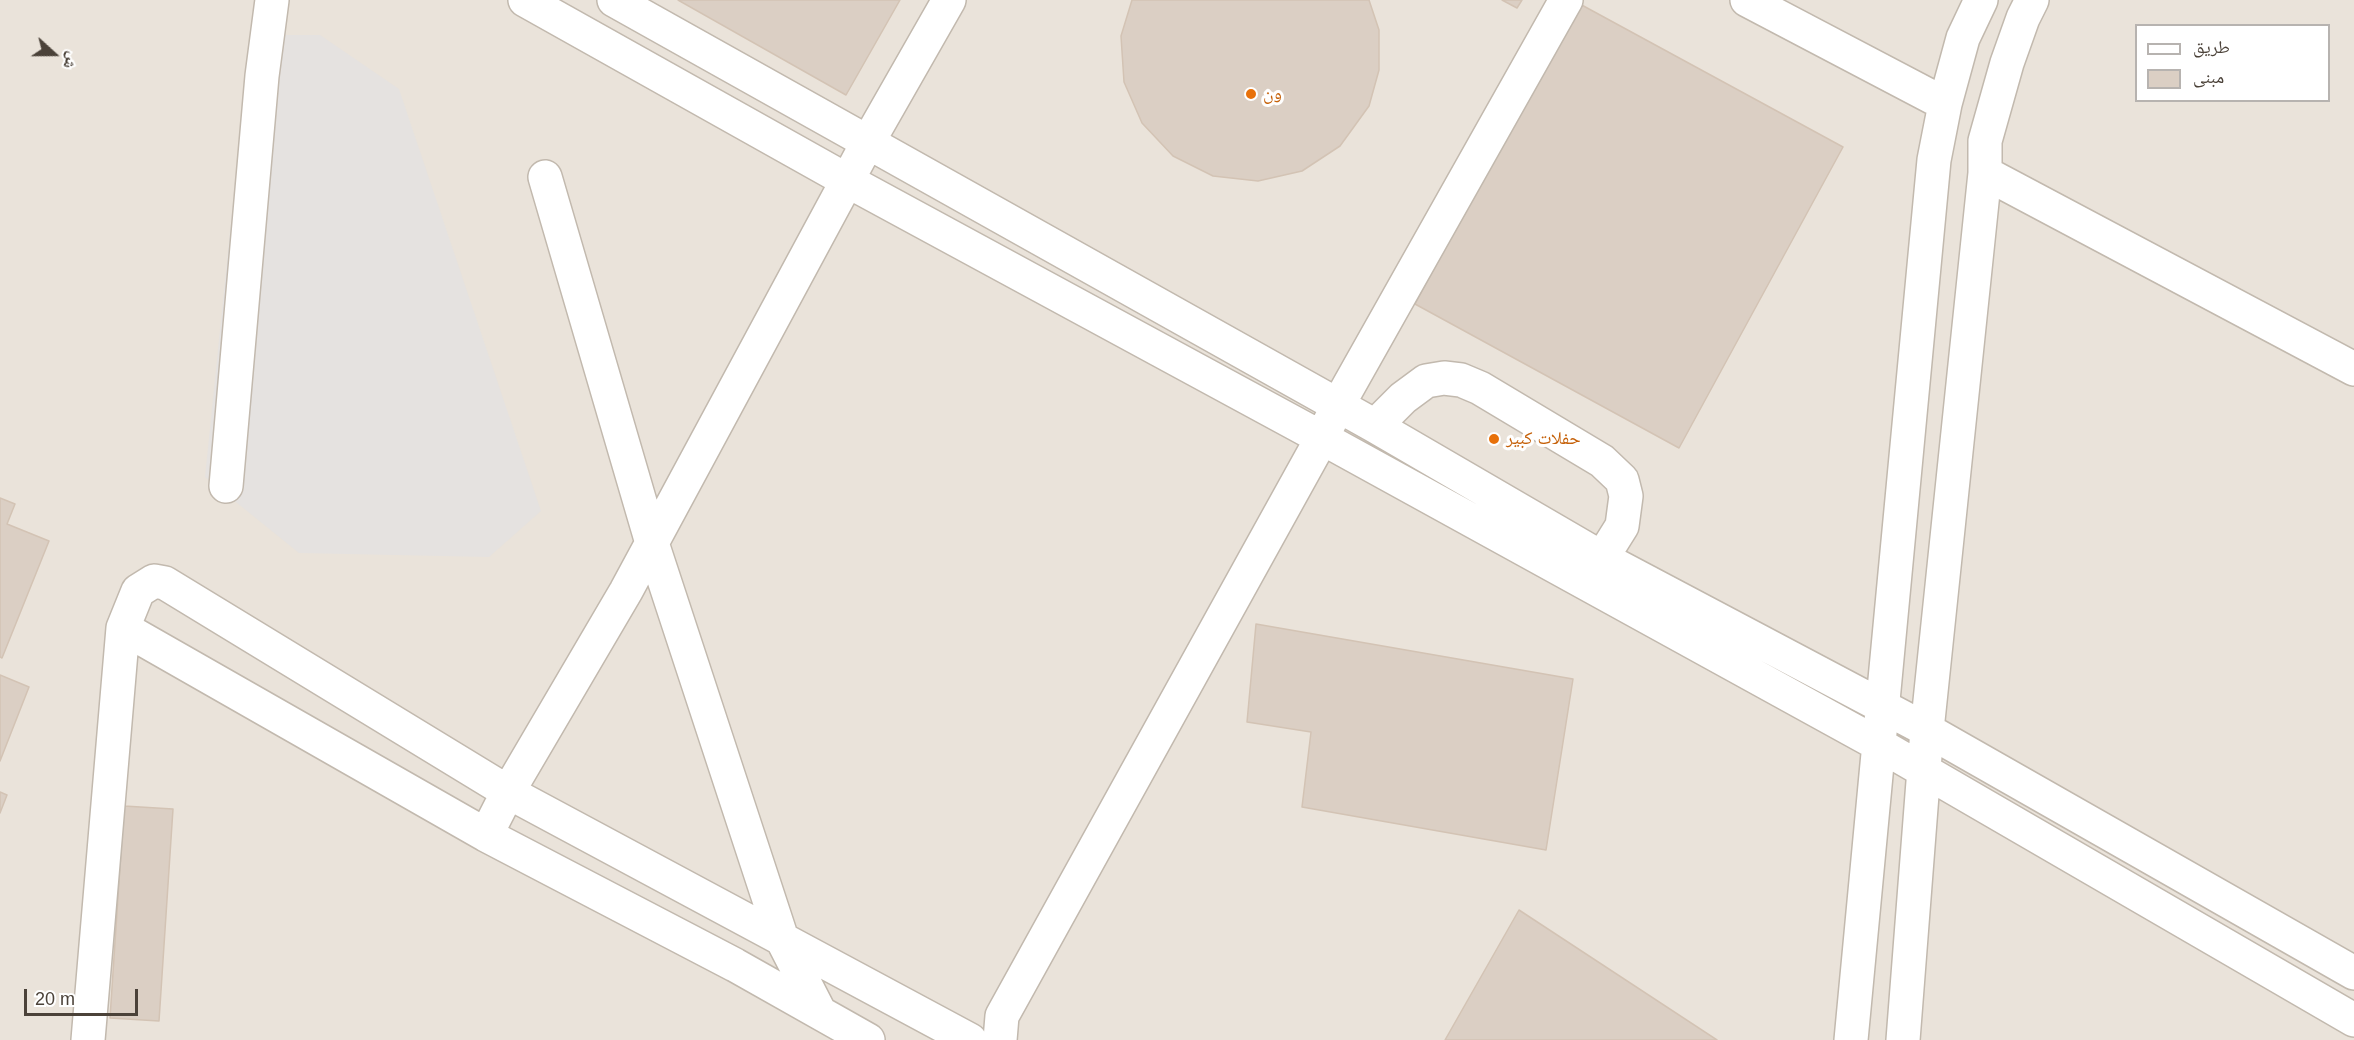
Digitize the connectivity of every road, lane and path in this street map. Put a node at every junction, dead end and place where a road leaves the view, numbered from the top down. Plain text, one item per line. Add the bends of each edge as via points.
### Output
1 (272, 0) edge
2 (525, 0) edge
3 (614, 0) edge
4 (949, 0) edge
5 (1566, 0) edge
6 (1747, 0) edge
7 (1981, 0) edge
8 (2032, 0) edge
9 (1945, 105) junction
10 (868, 142) junction
11 (1984, 173) junction
12 (545, 177) dead end
13 (848, 181) junction
14 (2354, 369) edge
15 (1338, 405) junction
16 (1375, 426) junction
17 (1323, 438) junction
18 (226, 486) dead end
19 (652, 543) junction
20 (1602, 558) junction
21 (123, 628) junction
22 (1882, 705) junction
23 (1927, 730) junction
24 (1878, 744) junction
25 (1924, 771) junction
26 (508, 792) junction
27 (486, 835) junction
28 (782, 939) junction
29 (2354, 973) edge
30 (820, 1013) junction
31 (2354, 1020) edge
32 (88, 1040) edge
33 (867, 1040) edge
34 (970, 1040) edge
35 (1000, 1040) edge
36 (1851, 1040) edge
37 (1903, 1040) edge

1 - 18 street
2 - 13 street
3 - 10 street
4 - 10 street
5 - 15 street
6 - 9 street
7 - 9 street via 1963,38
8 - 11 street via 1994,104 1985,141
9 - 22 street via 1934,160
10 - 13 street
10 - 15 street
11 - 14 street
11 - 23 street
12 - 19 street
13 - 17 street
13 - 19 street
15 - 16 street
15 - 17 street
16 - 20 street
16 - 20 street via 1426,381 1461,380 1490,394 1602,461 1622,480 1626,496 1622,526
17 - 24 street
17 - 35 street via 1002,1016
19 - 26 street
19 - 28 street
20 - 22 street
21 - 26 street via 138,591 154,581 165,583
21 - 27 street
21 - 32 street
22 - 23 street
22 - 24 street
23 - 25 street
23 - 29 street
24 - 25 street
24 - 36 street
25 - 31 street
25 - 37 street
26 - 27 street
26 - 28 street
27 - 30 street
28 - 30 street
28 - 34 street
30 - 33 street

